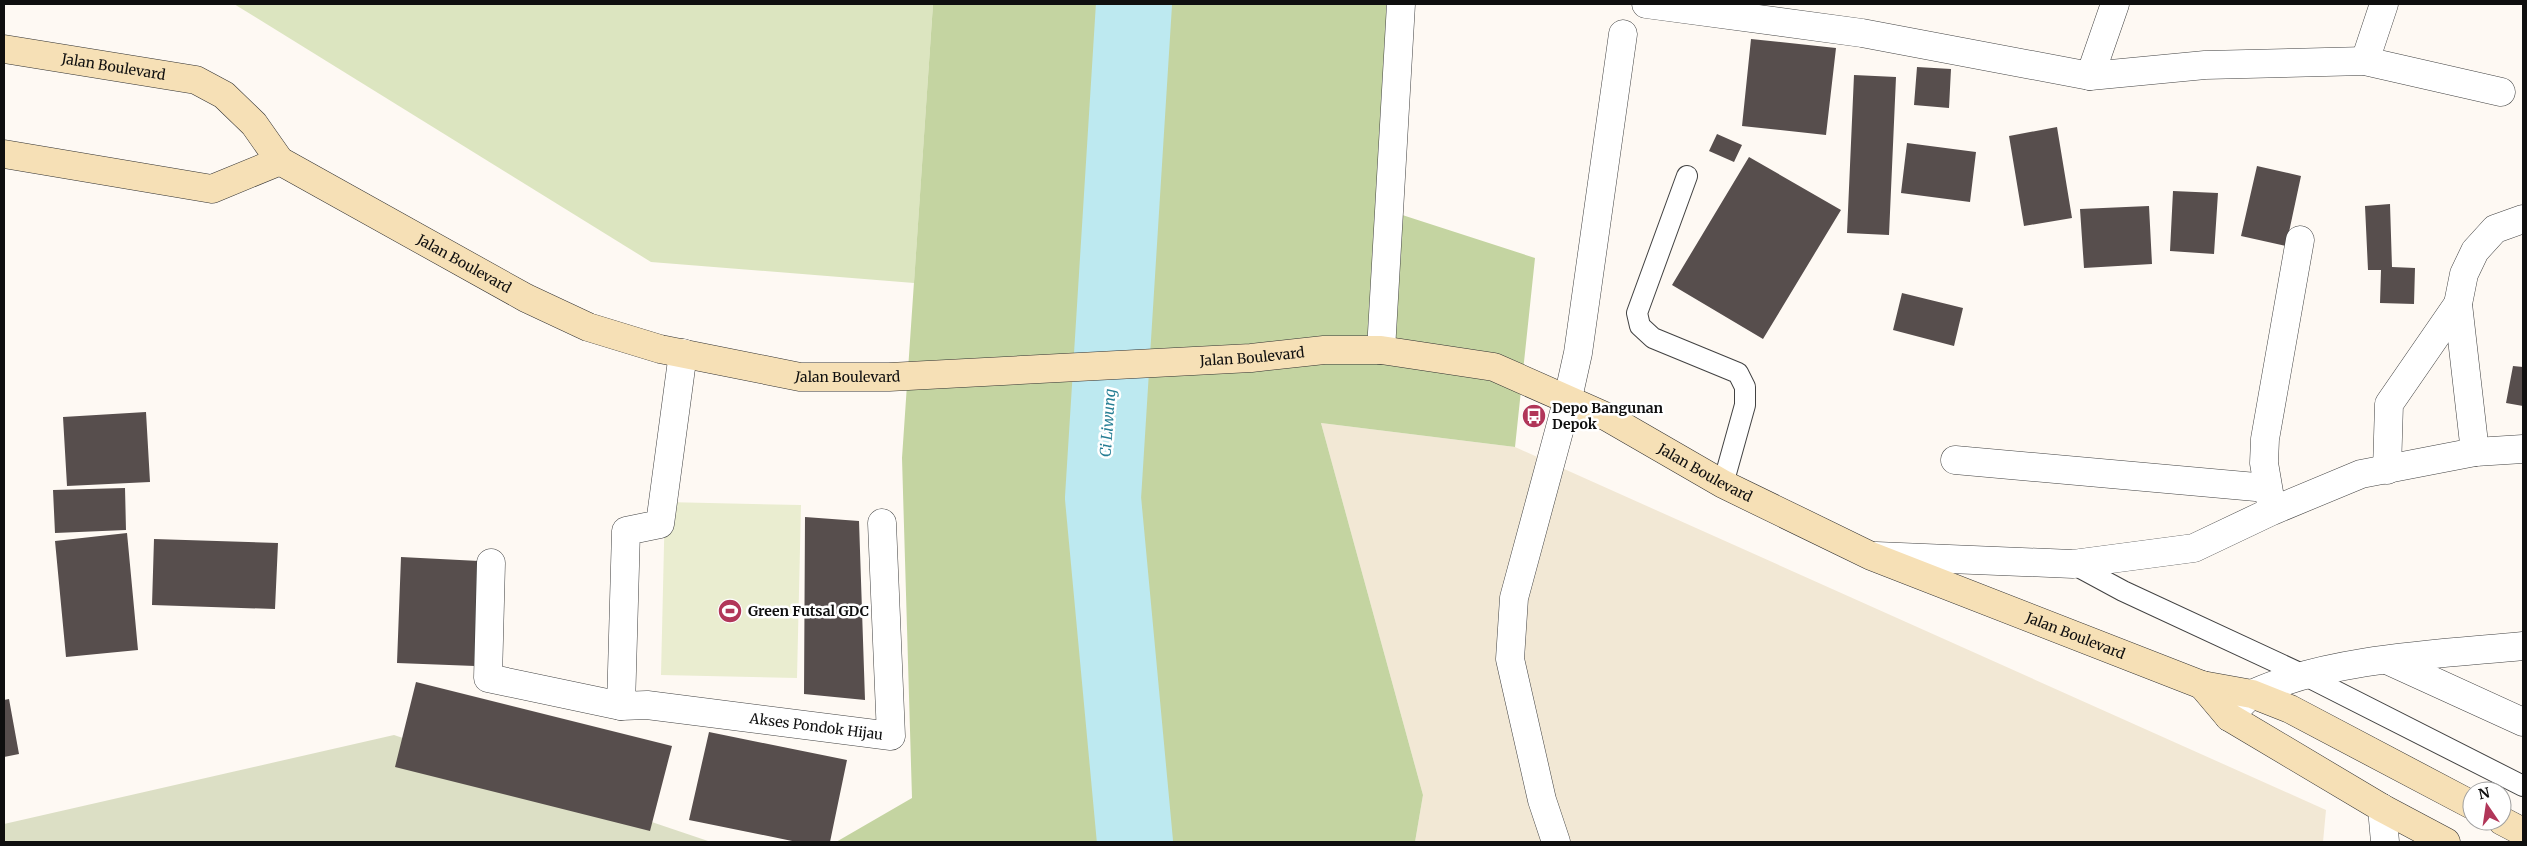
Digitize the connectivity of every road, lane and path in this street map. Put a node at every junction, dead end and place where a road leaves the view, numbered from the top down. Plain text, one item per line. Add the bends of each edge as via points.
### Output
1 (1401, 4) edge
2 (1646, 4) edge
3 (2115, 4) edge
4 (2384, 4) edge
5 (1623, 34) dead end
6 (4, 49) edge
7 (2365, 61) junction
8 (2090, 76) junction
9 (2501, 92) dead end
10 (4, 154) edge
11 (280, 161) junction
12 (1687, 176) dead end
13 (2523, 219) edge
14 (2300, 240) dead end
15 (2458, 304) junction
16 (1381, 350) junction
17 (683, 353) junction
18 (1568, 398) junction
19 (2523, 449) edge
20 (2475, 452) junction
21 (1955, 460) dead end
22 (2387, 470) junction
23 (1723, 484) junction
24 (2270, 499) junction
25 (882, 523) dead end
26 (1871, 556) junction
27 (491, 563) dead end
28 (2073, 564) junction
29 (2523, 646) edge
30 (2386, 660) junction
31 (2306, 676) junction
32 (2202, 685) junction
33 (2252, 694) junction
34 (621, 706) junction
35 (2229, 717) junction
36 (2523, 722) edge
37 (2523, 786) edge
38 (2462, 800) edge
39 (2382, 808) junction
40 (1556, 842) edge
41 (2385, 842) edge
42 (2446, 842) edge

1 - 16 street
2 - 8 street via 1852,32
3 - 8 street
4 - 7 street
5 - 18 street via 1588,291
6 - 11 main road, Jalan Boulevard via 196,80 224,95 248,118
7 - 8 street via 2205,65
7 - 9 street
10 - 11 main road via 212,189
11 - 17 main road, Jalan Boulevard via 526,298 588,327
12 - 23 lane via 1637,313 1640,326 1652,338 1738,373 1745,387 1745,405
13 - 15 street via 2495,229 2475,251 2464,274
14 - 24 street via 2265,439 2264,463
15 - 20 street
15 - 22 street via 2389,404
16 - 17 main road, Jalan Boulevard via 1324,350 1251,358 889,377 800,377
16 - 18 main road, Jalan Boulevard via 1494,367
17 - 34 street via 660,524 626,531
18 - 23 main road, Jalan Boulevard
18 - 40 street via 1514,598 1510,659 1542,800
19 - 20 street
20 - 22 street
21 - 24 street
22 - 24 street
23 - 26 main road, Jalan Boulevard
24 - 28 street via 2194,548
25 - 34 street, Akses Pondok Hijau via 891,736 647,705
26 - 28 street
26 - 32 main road, Jalan Boulevard
27 - 34 street, Akses Pondok Hijau via 488,678
28 - 31 lane via 2123,591
29 - 30 street
30 - 31 street
30 - 36 street
31 - 33 street
31 - 37 lane
32 - 33 main road, Jalan Boulevard
32 - 35 main road, Jalan Boulevard
33 - 35 street
33 - 38 main road, Jalan Boulevard via 2290,709
35 - 39 main road, Jalan Boulevard
39 - 41 street
39 - 42 main road, Jalan Boulevard

